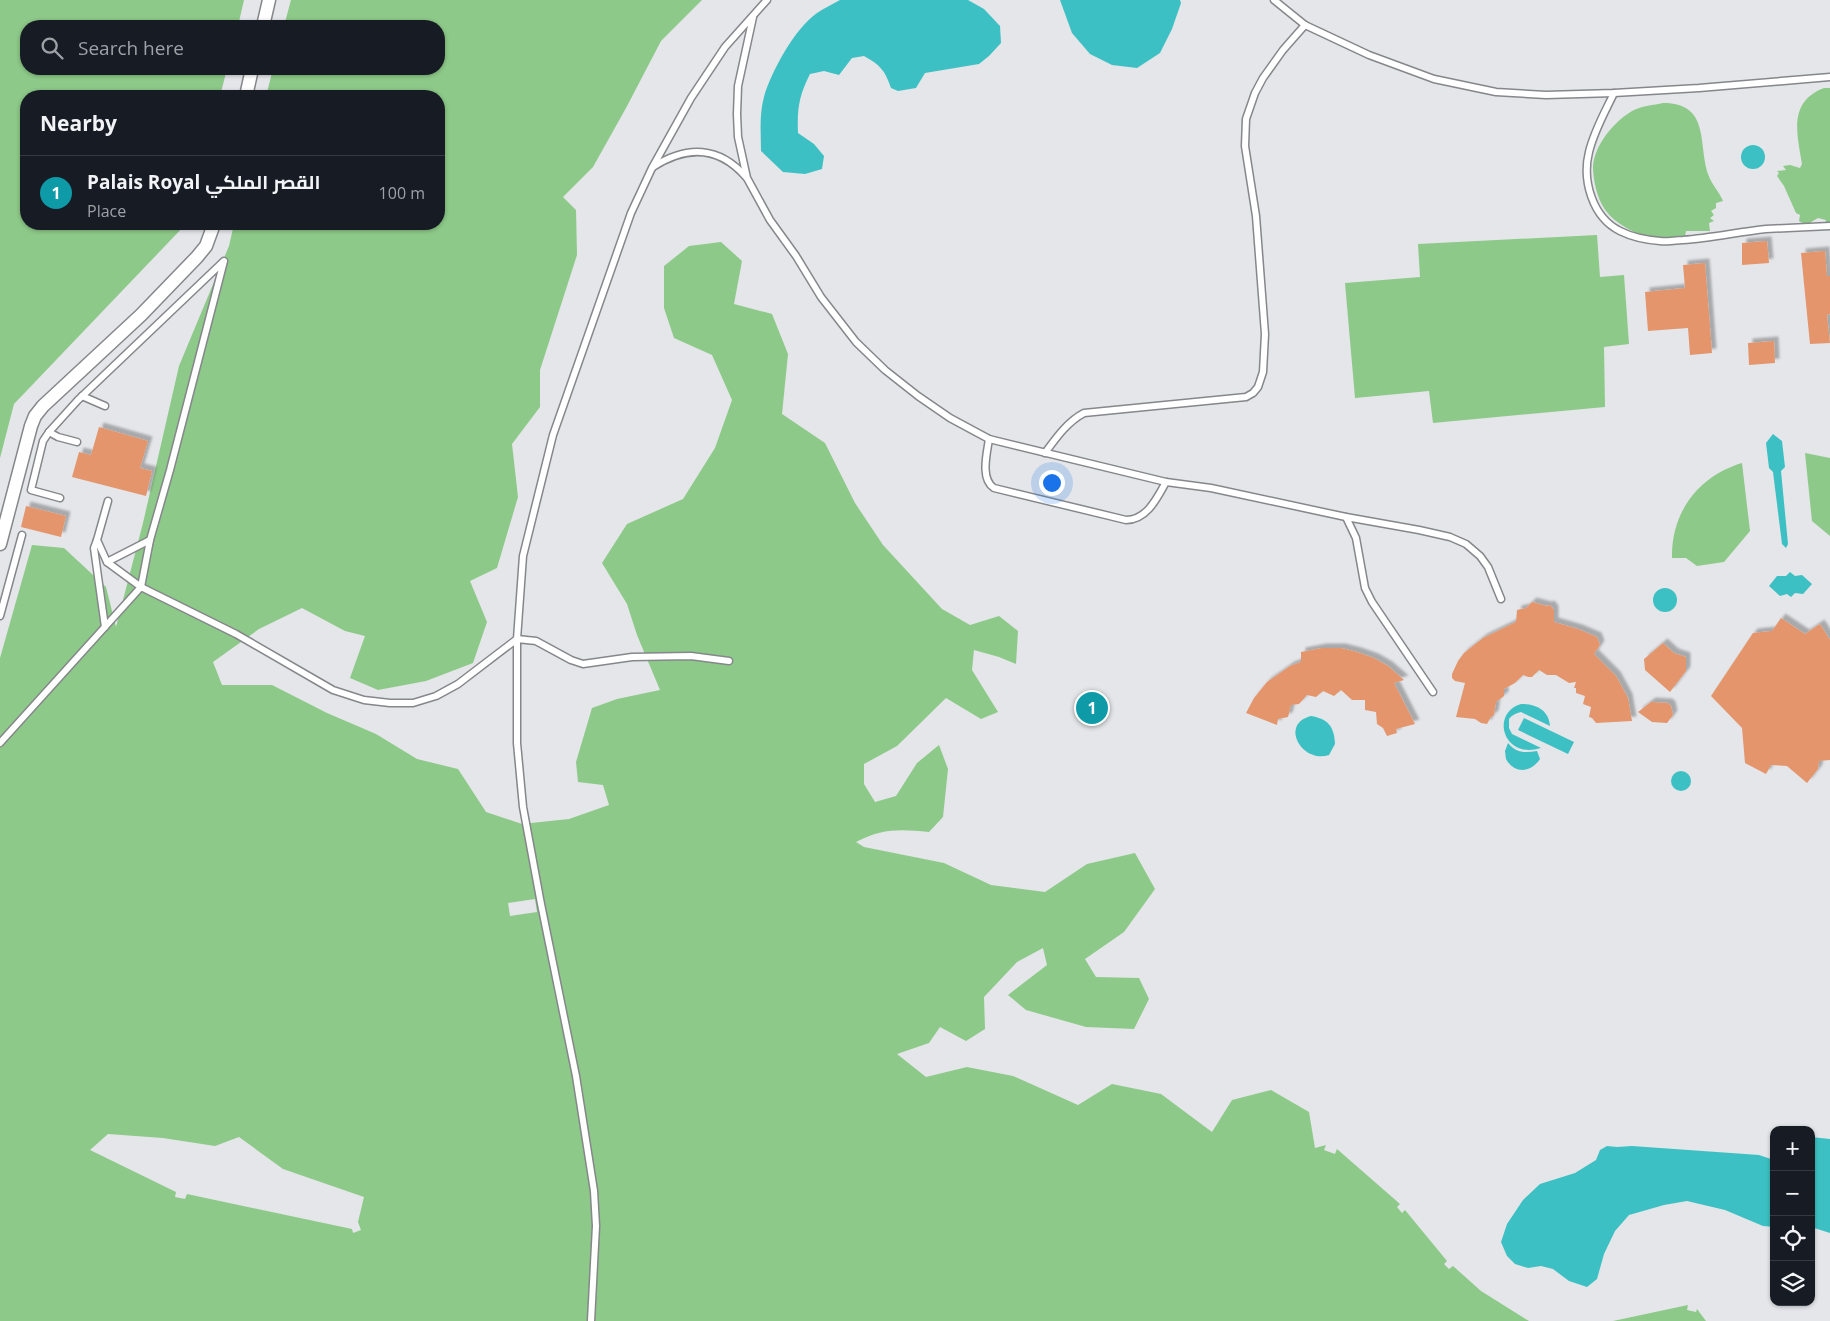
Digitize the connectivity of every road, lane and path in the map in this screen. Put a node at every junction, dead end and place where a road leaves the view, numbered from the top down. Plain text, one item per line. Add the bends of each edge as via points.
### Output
1 (269, 0) edge
2 (767, 0) edge
3 (1274, 0) edge
4 (753, 16) junction
5 (264, 20) edge
6 (1304, 25) junction
7 (251, 75) edge
8 (1830, 77) edge
9 (247, 90) edge
10 (1614, 93) junction
11 (652, 168) junction
12 (747, 178) junction
13 (1830, 226) edge
14 (212, 230) edge
15 (82, 396) junction
16 (105, 406) dead end
17 (49, 432) junction
18 (989, 439) junction
19 (76, 442) dead end
20 (1045, 453) junction
21 (1166, 482) junction
22 (60, 498) dead end
23 (108, 501) dead end
24 (1346, 518) junction
25 (22, 535) dead end
26 (97, 540) junction
27 (150, 540) junction
28 (0, 544) edge
29 (106, 562) junction
30 (141, 587) junction
31 (1501, 599) dead end
32 (0, 616) edge
33 (105, 627) junction
34 (516, 639) junction
35 (729, 661) dead end
36 (1433, 692) dead end
37 (0, 743) edge
38 (591, 1321) edge

1 - 5 street
2 - 4 lane
3 - 6 lane
4 - 11 lane via 726,47 691,98
4 - 12 lane via 738,86 738,137
6 - 10 lane via 1368,55 1434,79 1496,92 1546,95
6 - 20 lane via 1263,78 1246,119 1245,146 1256,216 1265,334 1263,372 1258,387 1246,397 1084,413 1075,418
7 - 9 street
8 - 10 lane
10 - 13 lane via 1589,152 1586,171 1595,206 1618,230 1635,237 1662,241
11 - 12 lane via 675,155 696,151 721,157
11 - 34 lane via 631,213 552,435 523,556
12 - 18 lane via 770,220 821,297 856,342 918,396
14 - 28 street via 198,257 35,416
15 - 16 lane
15 - 17 lane
15 - 27 lane via 224,262
17 - 19 lane
17 - 22 lane via 31,490
18 - 20 lane
18 - 21 lane via 986,471 990,486 1052,503 1130,520 1142,515 1152,505
20 - 21 lane
21 - 24 lane via 1211,488
23 - 26 lane
24 - 31 lane via 1419,530 1466,544 1488,567
24 - 36 lane via 1356,538 1365,588
25 - 32 lane
26 - 29 lane
26 - 33 lane via 94,548
27 - 29 lane
27 - 30 lane
29 - 30 lane
30 - 33 lane
30 - 34 lane via 236,634 333,690 364,700 413,703 436,696 458,684
33 - 37 lane
34 - 35 lane via 536,641 584,664 632,657 691,656
34 - 38 lane via 517,743 524,807 576,1076 594,1192 596,1226

